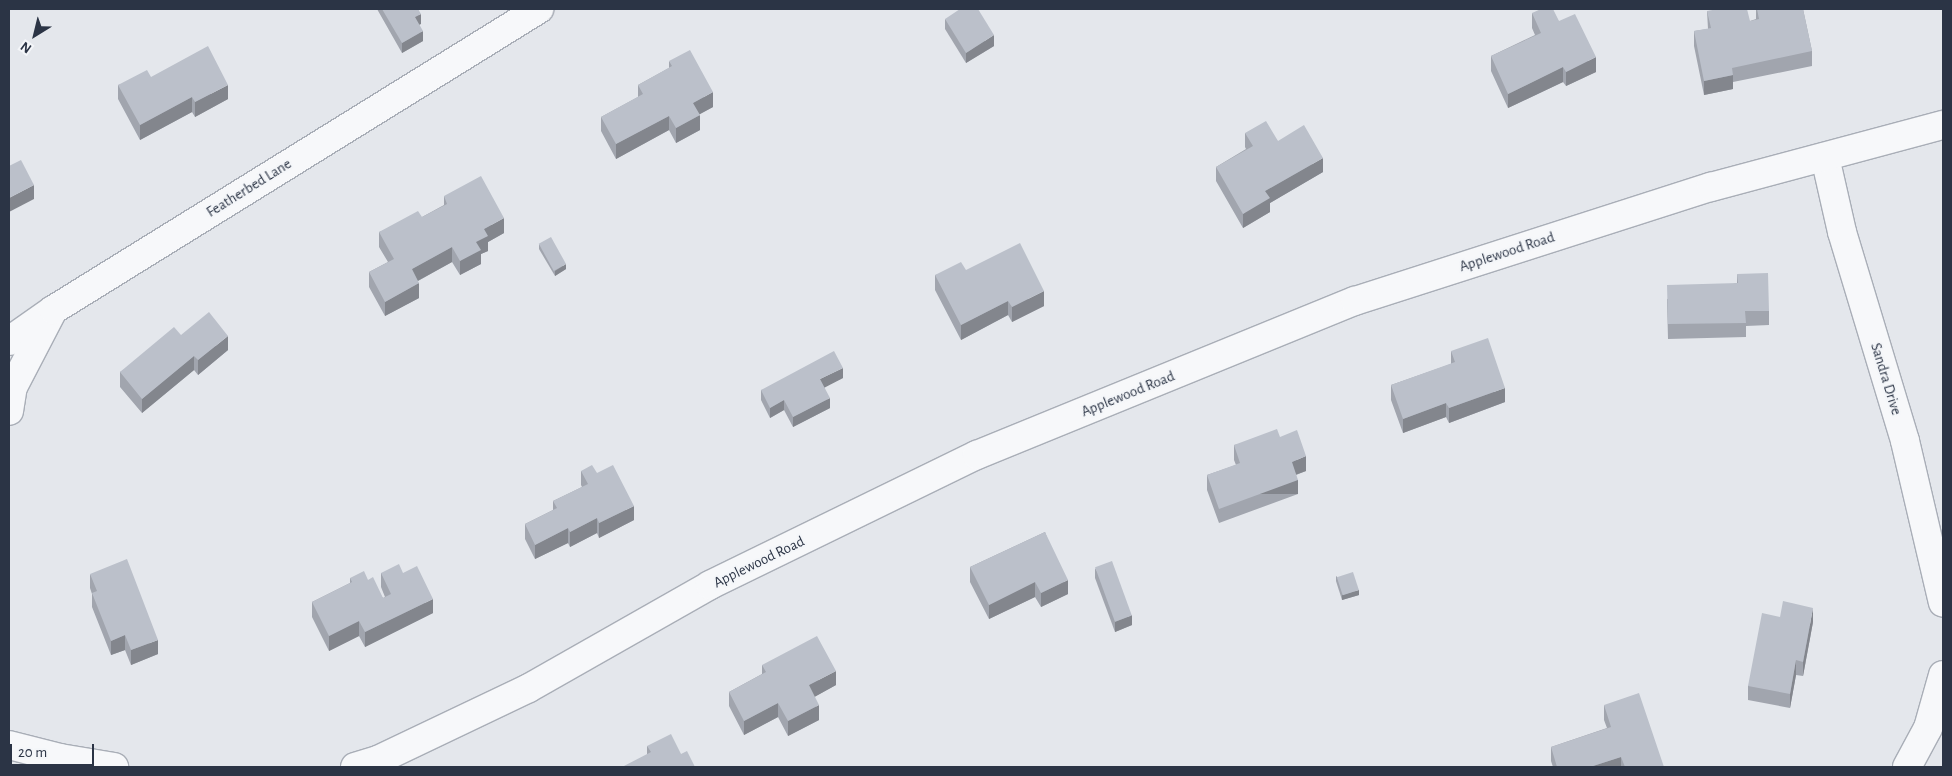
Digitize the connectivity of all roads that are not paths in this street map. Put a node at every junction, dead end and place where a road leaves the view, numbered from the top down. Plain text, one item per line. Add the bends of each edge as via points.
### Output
1 (539, 9) edge
2 (1943, 125) edge
3 (1825, 157) junction
4 (53, 310) junction
5 (9, 340) edge
6 (9, 411) edge
7 (1943, 603) edge
8 (1943, 675) edge
9 (9, 745) edge
10 (114, 767) edge
11 (355, 767) edge
12 (1907, 767) edge

1 - 4 street, Featherbed Lane
2 - 3 street, Applewood Road
3 - 7 street, Sandra Drive via 1842,232 1905,441
3 - 11 street, Applewood Road via 1711,187 1355,300 986,452 710,586 529,688 378,760
4 - 5 street, Featherbed Lane
4 - 6 street via 13,387
8 - 12 street via 1928,728
9 - 10 street

